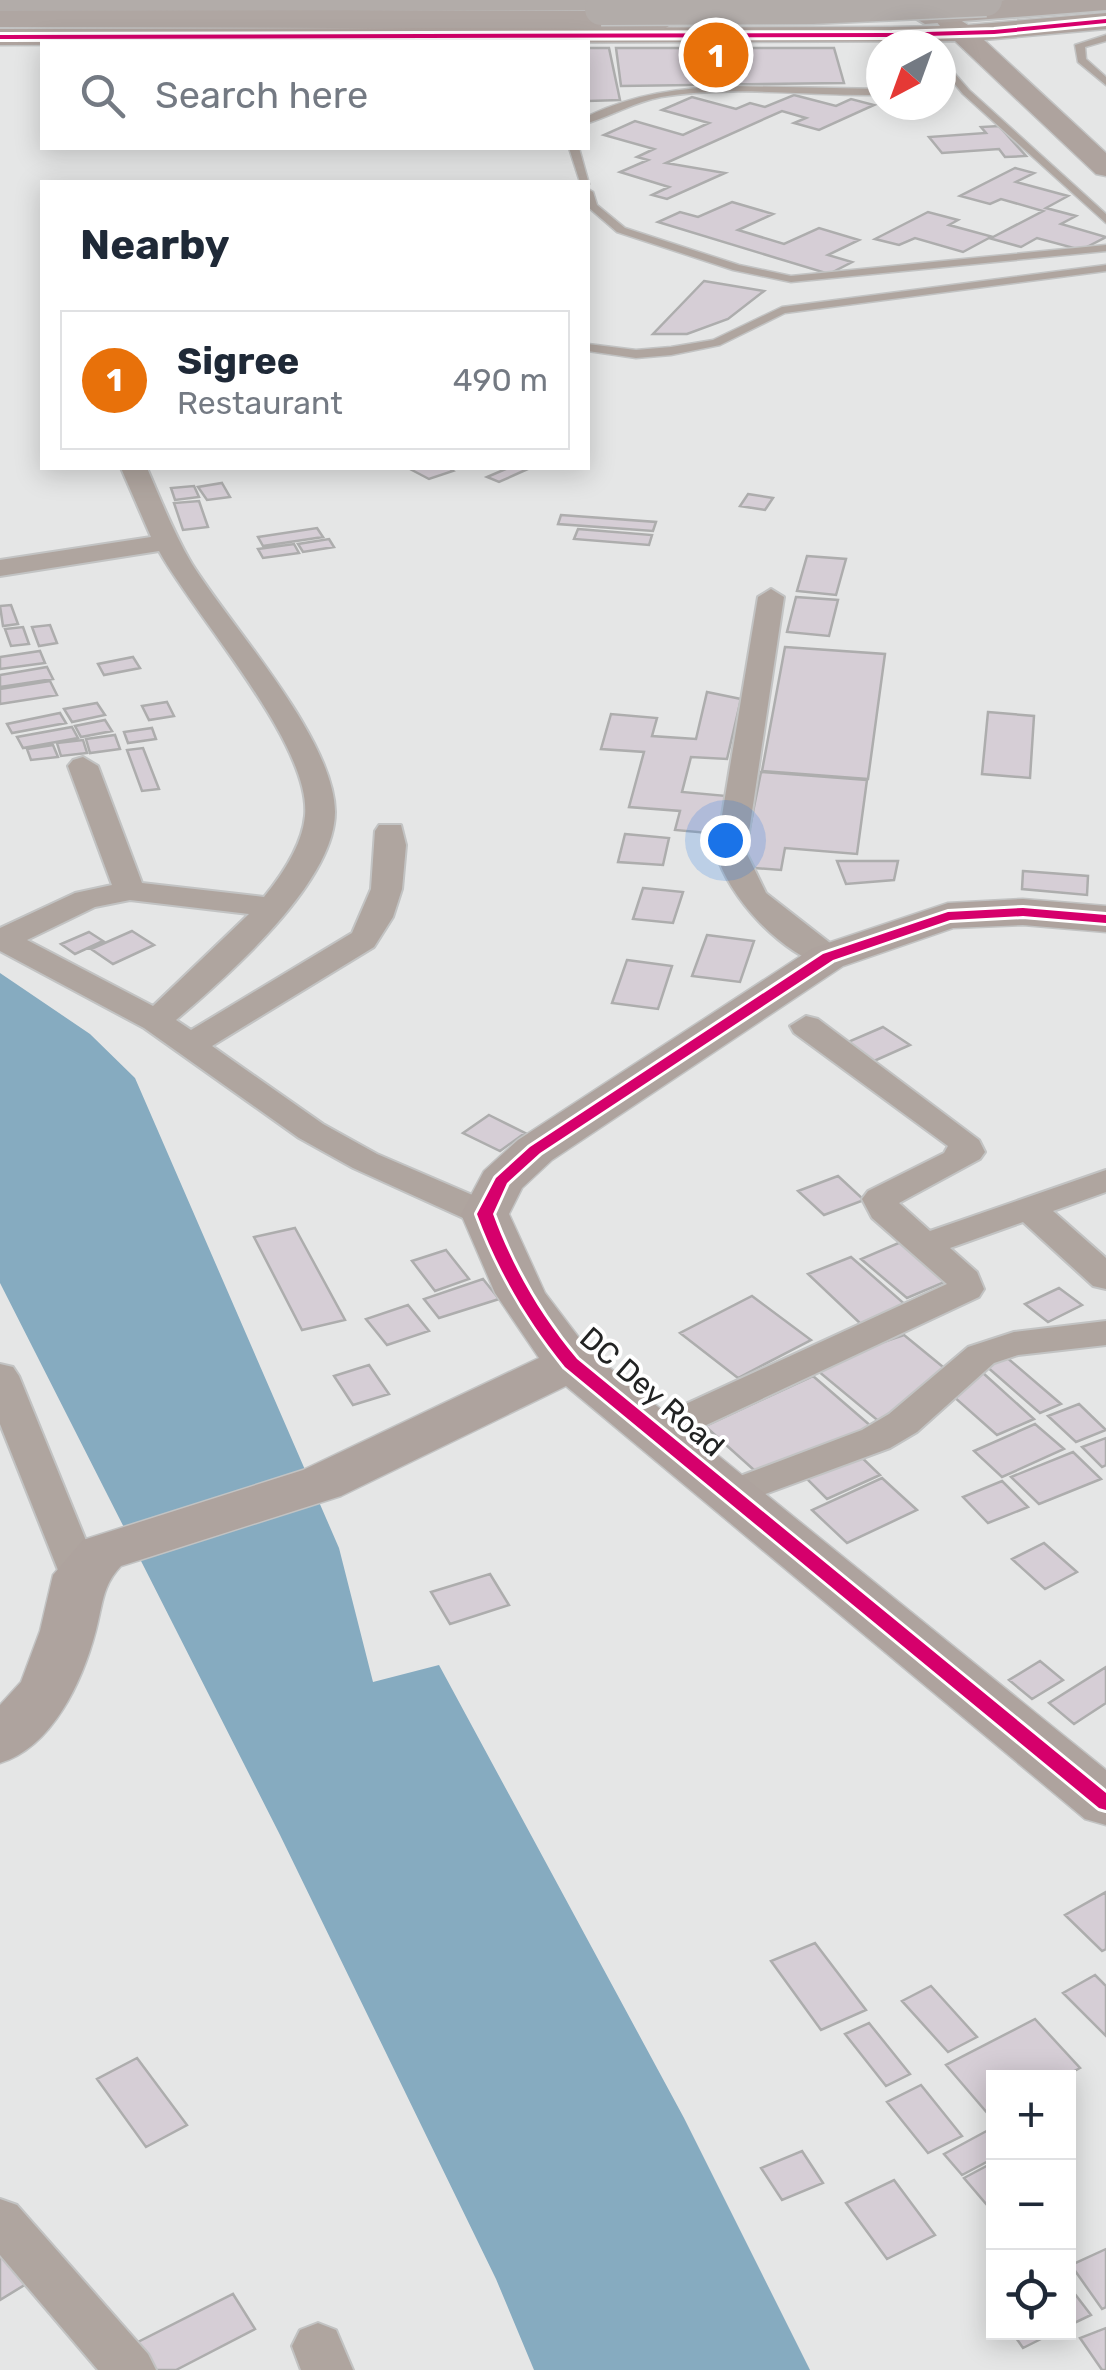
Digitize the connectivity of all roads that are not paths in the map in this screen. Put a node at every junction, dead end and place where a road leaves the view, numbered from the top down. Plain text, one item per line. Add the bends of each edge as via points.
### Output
1 (773, 0) edge
2 (1106, 1) edge
3 (0, 5) edge
4 (591, 6) edge
5 (966, 13) edge
6 (0, 18) edge
7 (1106, 20) edge
8 (930, 30) edge
9 (0, 37) edge
10 (1106, 38) edge
11 (150, 40) edge
12 (408, 40) edge
13 (498, 40) edge
14 (866, 40) edge
15 (956, 80) edge
16 (1106, 82) edge
17 (1064, 91) dead end
18 (866, 92) edge
19 (590, 119) edge
20 (575, 150) edge
21 (1106, 168) edge
22 (584, 180) edge
23 (590, 199) edge
24 (1106, 220) edge
25 (1106, 248) edge
26 (1106, 268) edge
27 (590, 348) edge
28 (135, 470) edge
29 (163, 532) junction
30 (0, 549) edge
31 (0, 568) edge
32 (771, 597) dead end
33 (83, 766) dead end
34 (390, 832) dead end
35 (130, 892) junction
36 (270, 907) junction
37 (1106, 920) edge
38 (1, 939) edge
39 (828, 958) junction
40 (156, 1021) junction
41 (806, 1026) dead end
42 (190, 1046) junction
43 (1106, 1180) edge
44 (1027, 1206) junction
45 (485, 1214) junction
46 (925, 1245) junction
47 (1106, 1278) edge
48 (1106, 1333) edge
49 (570, 1363) junction
50 (0, 1376) edge
51 (656, 1433) junction
52 (730, 1494) junction
53 (91, 1564) junction
54 (0, 1742) edge
55 (1106, 1803) edge
56 (0, 2220) edge
57 (130, 2370) edge

1 - 4 highway, bridge
2 - 5 main road
3 - 4 highway
4 - 5 highway, bridge
5 - 6 main road via 769,20
5 - 7 street
5 - 8 street
5 - 17 street
5 - 21 street
9 - 11 street
10 - 16 lane via 1080,44 1082,60
11 - 12 street
12 - 13 street
13 - 14 street
15 - 24 lane
18 - 19 lane via 680,92 627,102
20 - 22 lane
23 - 25 lane via 622,230 791,280
26 - 27 lane via 782,310 716,343 671,351
28 - 29 street
29 - 30 street
29 - 31 street
29 - 36 street via 262,683 316,789 320,814 312,842
32 - 39 street via 731,852 734,871 769,913
33 - 35 street
34 - 42 street via 378,923 363,940
35 - 36 street
35 - 38 street via 86,900
36 - 40 street
37 - 39 street via 1023,912 948,916
38 - 40 street
39 - 45 street via 535,1150 500,1182
40 - 42 street
41 - 46 street via 962,1140 968,1152 880,1199
42 - 45 street via 311,1131
43 - 44 street
44 - 46 street
44 - 47 street
45 - 49 street, DC Dey Road via 506,1272
46 - 51 street via 966,1289
48 - 52 street via 1014,1344 981,1355 876,1439
49 - 51 street, DC Dey Road
49 - 53 street via 322,1483
50 - 53 street
51 - 52 street, DC Dey Road
52 - 55 street, DC Dey Road
53 - 54 street via 46,1691
56 - 57 street

